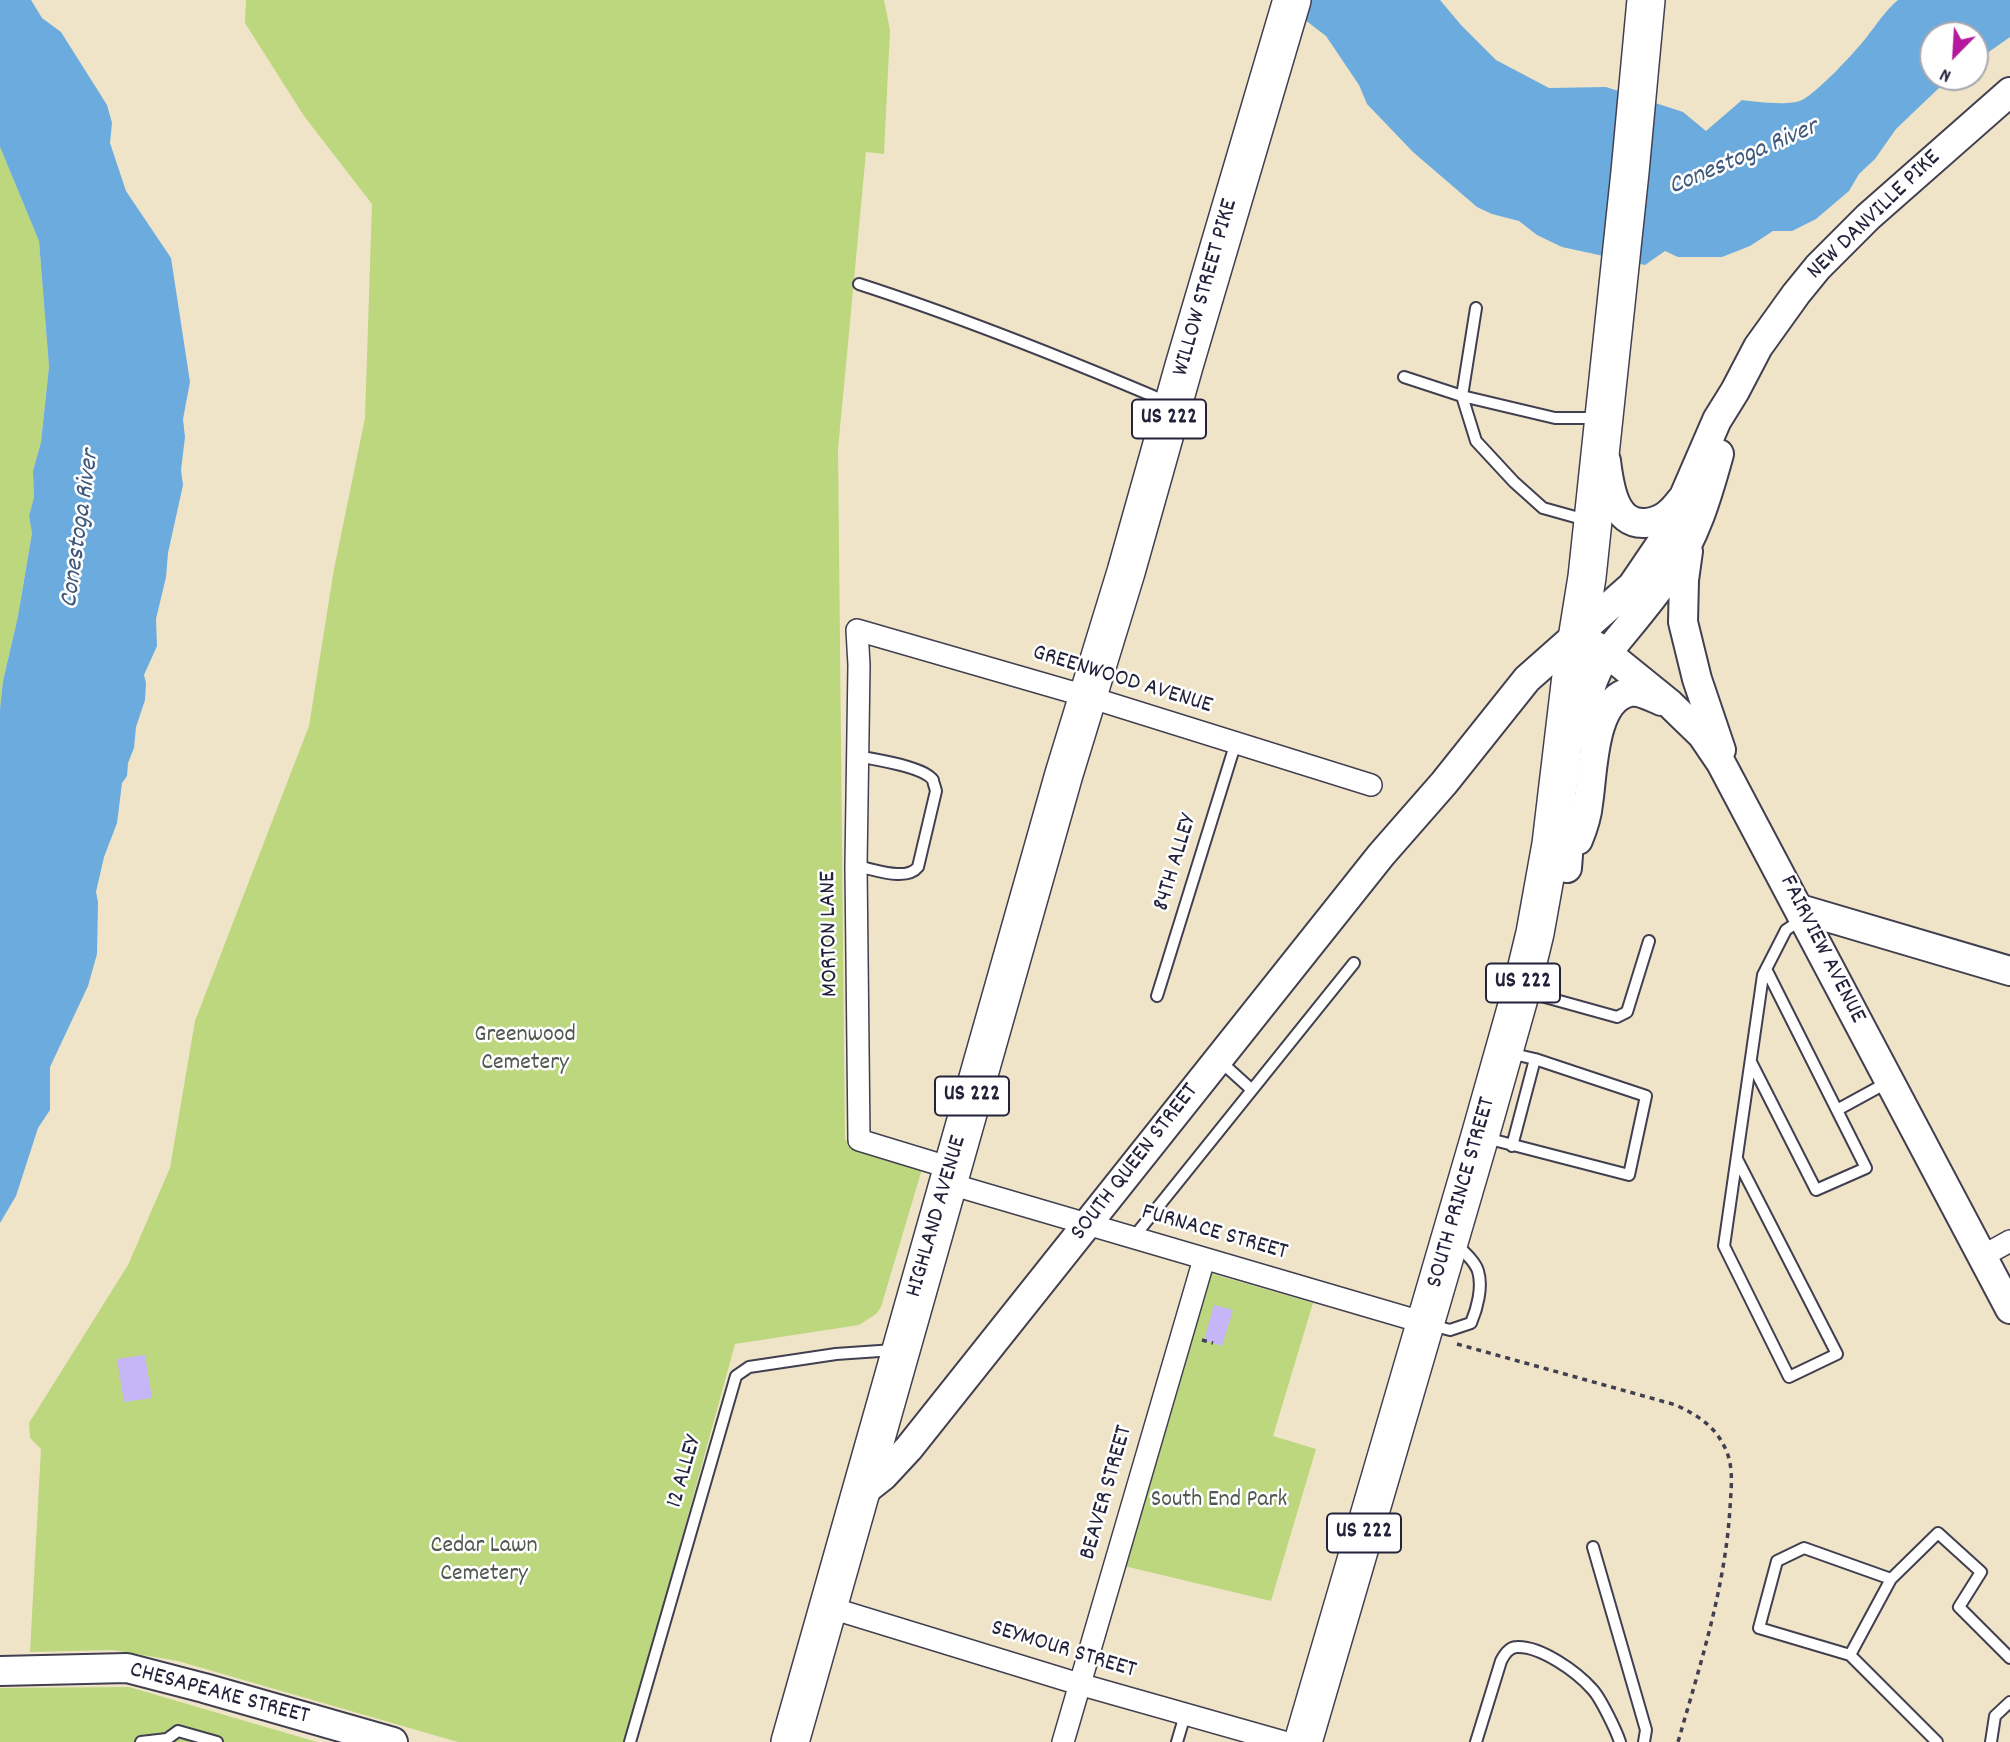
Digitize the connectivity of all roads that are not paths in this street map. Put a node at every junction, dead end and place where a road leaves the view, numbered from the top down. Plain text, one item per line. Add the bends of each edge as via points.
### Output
1 (1292, 0) edge
2 (1645, 8) edge
3 (2010, 92) edge
4 (859, 284) dead end
5 (1476, 308) dead end
6 (1404, 377) dead end
7 (1735, 391) junction
8 (1462, 396) junction
9 (1173, 405) junction
10 (1602, 418) junction
11 (1684, 495) junction
12 (1592, 522) junction
13 (1689, 538) junction
14 (857, 630) joint
15 (1592, 644) junction
16 (1089, 697) junction
17 (1670, 704) junction
18 (1236, 742) junction
19 (858, 756) junction
20 (1731, 779) junction
21 (1371, 785) dead end
22 (856, 866) junction
23 (1567, 868) junction
24 (1802, 913) junction
25 (1649, 941) dead end
26 (1354, 963) dead end
27 (1766, 968) junction
28 (2010, 971) edge
29 (1521, 991) junction
30 (1157, 996) dead end
31 (1520, 1056) junction
32 (1219, 1059) junction
33 (1751, 1062) junction
34 (1890, 1081) junction
35 (1252, 1090) junction
36 (1837, 1110) junction
37 (1496, 1141) junction
38 (1737, 1159) junction
39 (949, 1176) junction
40 (1087, 1225) junction
41 (1133, 1238) junction
42 (2010, 1241) edge
43 (1983, 1256) junction
44 (1205, 1259) junction
45 (2010, 1309) edge
46 (1425, 1323) junction
47 (901, 1349) junction
48 (859, 1495) junction
49 (1593, 1547) dead end
50 (1891, 1579) junction
51 (828, 1607) junction
52 (1850, 1655) junction
53 (2010, 1658) edge
54 (0, 1671) edge
55 (1079, 1684) junction
56 (2010, 1702) edge
57 (1185, 1715) junction
58 (166, 1740) edge
59 (141, 1742) edge
60 (217, 1742) edge
61 (393, 1742) edge
62 (630, 1742) edge
63 (790, 1742) edge
64 (1063, 1742) edge
65 (1177, 1742) edge
66 (1284, 1742) edge
67 (1303, 1742) edge
68 (1476, 1742) edge
69 (1620, 1742) edge
70 (1644, 1742) edge
71 (1937, 1742) edge
72 (1991, 1742) edge

1 - 9 highway, WILLOW STREET PIKE / US 222
2 - 10 highway, US 222
3 - 7 main road, NEW DANVILLE PIKE via 1818,267 1758,347
4 - 9 lane via 1034,347
5 - 8 lane
6 - 8 lane
7 - 11 main road, NEW DANVILLE PIKE
7 - 13 main road, NEW DANVILLE PIKE via 1704,502
8 - 10 lane via 1555,418
8 - 12 lane via 1476,441 1514,482 1542,508
9 - 16 highway, WILLOW STREET PIKE / US 222
10 - 11 main road via 1616,506 1625,518 1638,523 1662,520
10 - 12 highway, US 222
11 - 15 main road, NEW DANVILLE PIKE via 1668,533
12 - 15 highway, US 222 via 1587,577
13 - 15 main road, NEW DANVILLE PIKE via 1671,572
13 - 20 main road via 1683,622
14 - 16 street, GREENWOOD AVENUE
14 - 19 street, MORTON LANE
15 - 17 main road, FAIRVIEW AVENUE
15 - 23 main road via 1592,680 1584,706
15 - 29 highway, SOUTH PRINCE STREET / US 222 via 1570,676 1551,844
15 - 32 main road, SOUTH QUEEN STREET via 1527,679
16 - 18 street, GREENWOOD AVENUE
16 - 39 highway, HIGHLAND AVENUE / US 222
17 - 20 main road, FAIRVIEW AVENUE via 1702,735
17 - 23 main road via 1631,691 1609,708 1597,735 1584,827
18 - 21 street, GREENWOOD AVENUE
18 - 30 lane, 84TH ALLEY
19 - 22 street, MORTON LANE
19 - 22 lane via 926,774 936,791 914,872 906,876
20 - 24 main road, FAIRVIEW AVENUE
22 - 39 street, MORTON LANE via 859,1140
23 - 29 main road via 1544,942
24 - 27 lane via 1786,930
24 - 28 main road
24 - 34 main road, FAIRVIEW AVENUE
25 - 29 lane via 1627,1012 1617,1017
26 - 35 lane
27 - 33 lane
27 - 36 lane
29 - 31 highway, SOUTH PRINCE STREET / US 222
31 - 37 highway, SOUTH PRINCE STREET / US 222
31 - 37 lane via 1646,1096 1629,1175
32 - 35 lane
32 - 40 main road, SOUTH QUEEN STREET
33 - 36 lane via 1816,1190 1866,1168
33 - 38 lane
34 - 36 lane
34 - 43 main road, FAIRVIEW AVENUE
35 - 41 lane
37 - 46 highway, SOUTH PRINCE STREET / US 222 via 1449,1238
38 - 38 lane via 1724,1246 1789,1377 1837,1354
39 - 40 street, FURNACE STREET
39 - 47 highway, HIGHLAND AVENUE / US 222
40 - 41 street, FURNACE STREET
40 - 48 main road, SOUTH QUEEN STREET via 909,1448
41 - 44 street, FURNACE STREET
42 - 43 street
43 - 45 main road, FAIRVIEW AVENUE
44 - 46 street, FURNACE STREET
44 - 55 street, BEAVER STREET
46 - 67 highway, SOUTH PRINCE STREET / US 222
47 - 48 highway, HIGHLAND AVENUE / US 222
47 - 62 lane, 12 ALLEY via 749,1367 736,1376
48 - 51 highway, US 222
49 - 70 lane via 1646,1730
50 - 52 lane
50 - 52 lane via 1804,1548 1777,1561 1759,1628
50 - 53 lane via 1938,1534 1981,1572 1959,1607
51 - 55 street, SEYMOUR STREET
51 - 63 highway, US 222
52 - 71 lane
54 - 61 main road, CHESAPEAKE STREET via 127,1668 326,1728
55 - 57 street, SEYMOUR STREET
55 - 64 street, BEAVER STREET
56 - 72 lane via 1995,1716
57 - 65 lane
57 - 66 street, SEYMOUR STREET
58 - 59 lane
58 - 60 lane via 178,1731
68 - 69 lane via 1504,1654 1517,1647 1559,1661 1593,1690

